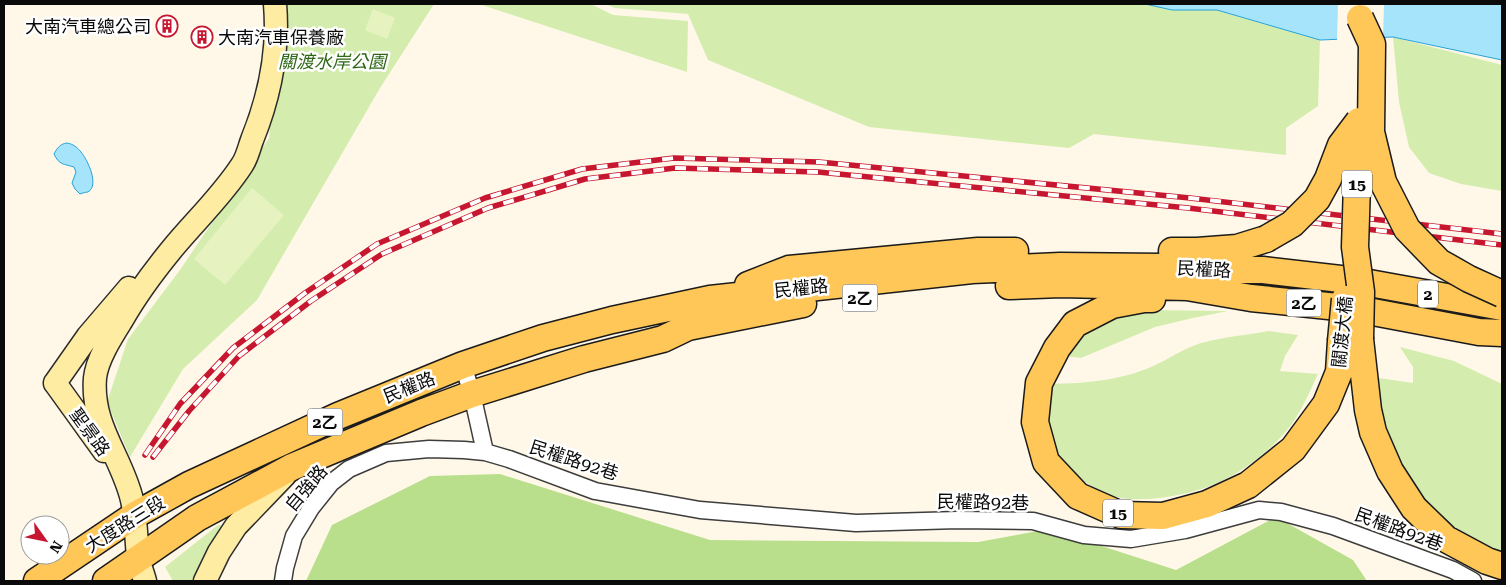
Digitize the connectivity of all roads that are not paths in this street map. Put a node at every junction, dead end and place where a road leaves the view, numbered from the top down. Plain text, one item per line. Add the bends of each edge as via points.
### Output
1 (275, 4) edge
2 (1360, 11) edge
3 (1359, 121) junction
4 (172, 249) junction
5 (1061, 275) junction
6 (1358, 281) joint
7 (1502, 294) edge
8 (1252, 298) junction
9 (710, 299) junction
10 (1502, 308) edge
11 (1357, 309) joint
12 (1494, 335) edge
13 (1351, 340) junction
14 (463, 365) junction
15 (55, 383) junction
16 (472, 394) junction
17 (103, 430) junction
18 (485, 452) junction
19 (292, 467) junction
20 (127, 481) junction
21 (189, 485) joint
22 (135, 515) junction
23 (197, 518) joint
24 (1502, 566) edge
25 (142, 570) edge
26 (37, 581) edge
27 (106, 581) edge
28 (205, 581) edge
29 (283, 581) edge
30 (1473, 581) edge

1 - 4 street via 275,46 270,77 261,118 244,161 219,196
2 - 3 main road, 關渡大橋 / 15, bridge
2 - 7 main road, bridge via 1372,44 1371,132 1383,182 1407,230 1439,262
3 - 9 main road, bridge via 1341,145 1317,199 1292,224 1266,239 1237,248 1197,251 978,251 789,269
3 - 13 main road, 關渡大橋 / 15, bridge via 1355,247 1346,292
4 - 15 street via 125,292
4 - 17 street via 132,301 98,365 95,378 97,406
5 - 6 main road, 民權路 / 2乙 via 1163,267 1263,270
5 - 8 main road, 民權路 / 2乙
5 - 9 main road, 民權路 / 2乙 via 972,270
5 - 16 main road, 民權路 / 2乙 via 790,306 688,327 663,339 584,358
6 - 10 main road, 民權路 / 2
8 - 11 main road, 民權路 / 2乙
8 - 13 main road, 關渡大橋 / 15 via 1211,302 1144,299 1112,305 1076,324 1057,348 1039,383 1035,422 1046,462 1078,496 1121,514 1162,516 1207,504 1248,485 1293,449 1326,404
9 - 14 main road, 民權路 / 2乙 via 543,338
11 - 12 main road, 民權路 / 2
13 - 24 main road, 關渡大橋 / 15 via 1373,432 1390,471 1414,508 1446,539
14 - 16 street
14 - 21 main road, 民權路 / 2乙 via 338,416
15 - 17 street via 80,388
15 - 20 street, 聖景路
16 - 18 street
16 - 19 main road, 民權路 / 2乙
17 - 20 street
18 - 29 street, 自強路 via 429,449 386,453 349,469 321,495 294,536
18 - 30 street, 民權路92巷 via 595,491 700,510 856,523 1032,521 1084,535 1131,539 1185,530 1259,510 1281,512 1333,526 1453,570
19 - 23 main road, 民權路 / 2乙
19 - 28 street via 236,526
20 - 22 street
21 - 22 main road, 大度路三段 / 2乙
22 - 25 street
22 - 26 main road, 大度路三段 / 2乙
23 - 25 main road, 大度路三段 / 2乙
25 - 27 main road, 大度路三段 / 2乙

